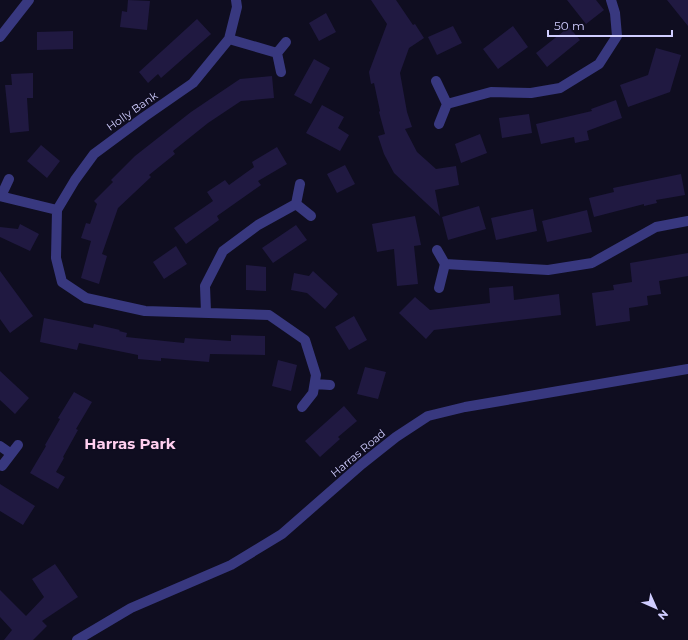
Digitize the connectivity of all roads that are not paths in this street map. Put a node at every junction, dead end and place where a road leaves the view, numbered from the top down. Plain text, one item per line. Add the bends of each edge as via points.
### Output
1 (29, 0) edge
2 (236, 0) edge
3 (611, 0) edge
4 (0, 37) edge
5 (229, 39) junction
6 (286, 42) dead end
7 (277, 53) junction
8 (280, 72) dead end
9 (436, 81) dead end
10 (447, 104) junction
11 (439, 124) dead end
12 (9, 179) dead end
13 (300, 184) dead end
14 (1, 196) edge
15 (296, 204) junction
16 (57, 210) junction
17 (311, 216) dead end
18 (688, 221) edge
19 (437, 250) dead end
20 (445, 264) junction
21 (439, 288) dead end
22 (206, 312) junction
23 (688, 369) edge
24 (315, 384) junction
25 (330, 385) dead end
26 (302, 407) dead end
27 (18, 445) dead end
28 (0, 446) edge
29 (10, 453) junction
30 (2, 466) dead end
31 (77, 640) edge

1 - 4 street
2 - 5 street, Holly Bank via 237,7
3 - 10 street via 617,36 599,64 560,88 531,93 490,92
5 - 7 street
5 - 16 street, Holly Bank via 193,84 94,154
6 - 7 street
7 - 8 street
9 - 10 street
10 - 11 street
12 - 14 street
13 - 15 street
14 - 16 street
15 - 17 street
15 - 22 street via 258,225 223,251 206,286
16 - 22 street, Holly Bank via 56,258 62,282 86,298 145,311
18 - 20 street via 656,228 592,263 548,270
19 - 20 street
20 - 21 street
22 - 24 street, Holly Bank via 269,315 305,340 316,375
23 - 31 street, Harras Road via 465,407 428,416 367,460 282,534 231,565 131,608
24 - 25 street
24 - 26 street via 313,393
27 - 29 street
28 - 29 street
29 - 30 street

